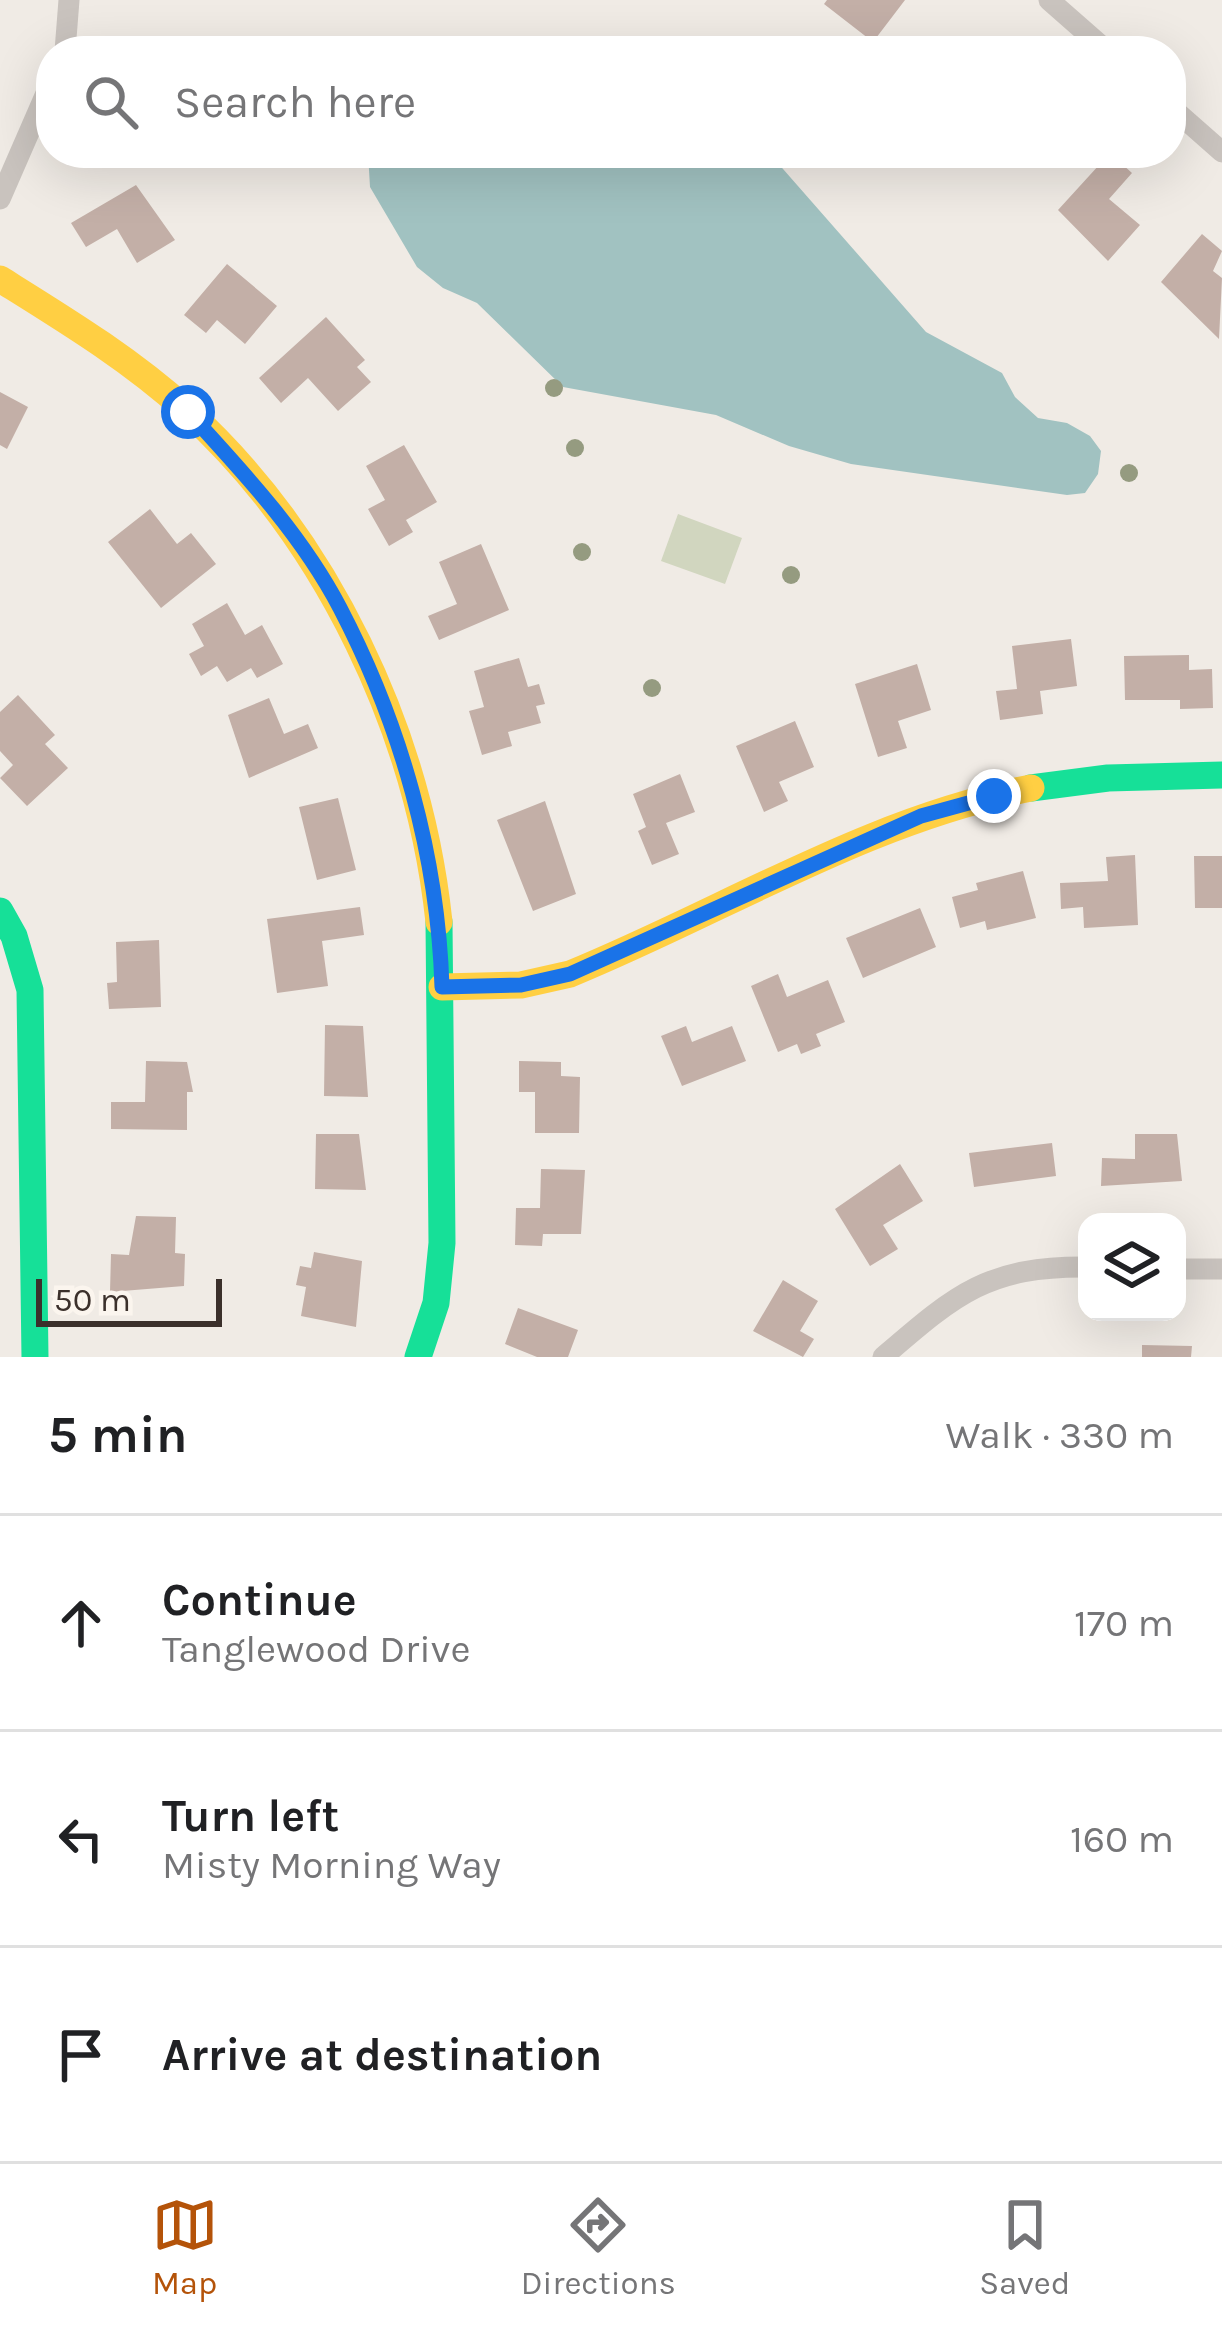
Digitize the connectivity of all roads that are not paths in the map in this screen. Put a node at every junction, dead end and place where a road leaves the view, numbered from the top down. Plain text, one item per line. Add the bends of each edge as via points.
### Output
1 (69, 0) edge
2 (1049, 0) edge
3 (65, 36) edge
4 (1090, 36) edge
5 (36, 116) edge
6 (1186, 120) edge
7 (1222, 152) edge
8 (0, 199) edge
9 (0, 279) edge
10 (1222, 775) edge
11 (0, 911) edge
12 (442, 987) junction
13 (1078, 1269) edge
14 (1186, 1269) edge
15 (1222, 1269) edge
16 (35, 1357) edge
17 (418, 1357) edge
18 (883, 1357) edge

1 - 3 street
2 - 4 street
5 - 8 street
6 - 7 street
9 - 12 street via 87,332 188,412 264,495 339,606 394,734 430,855
10 - 12 street via 1064,780 994,796 921,816 570,974
11 - 16 street via 30,990
12 - 17 street via 438,1262 430,1335
13 - 18 street via 994,1275
14 - 15 street

